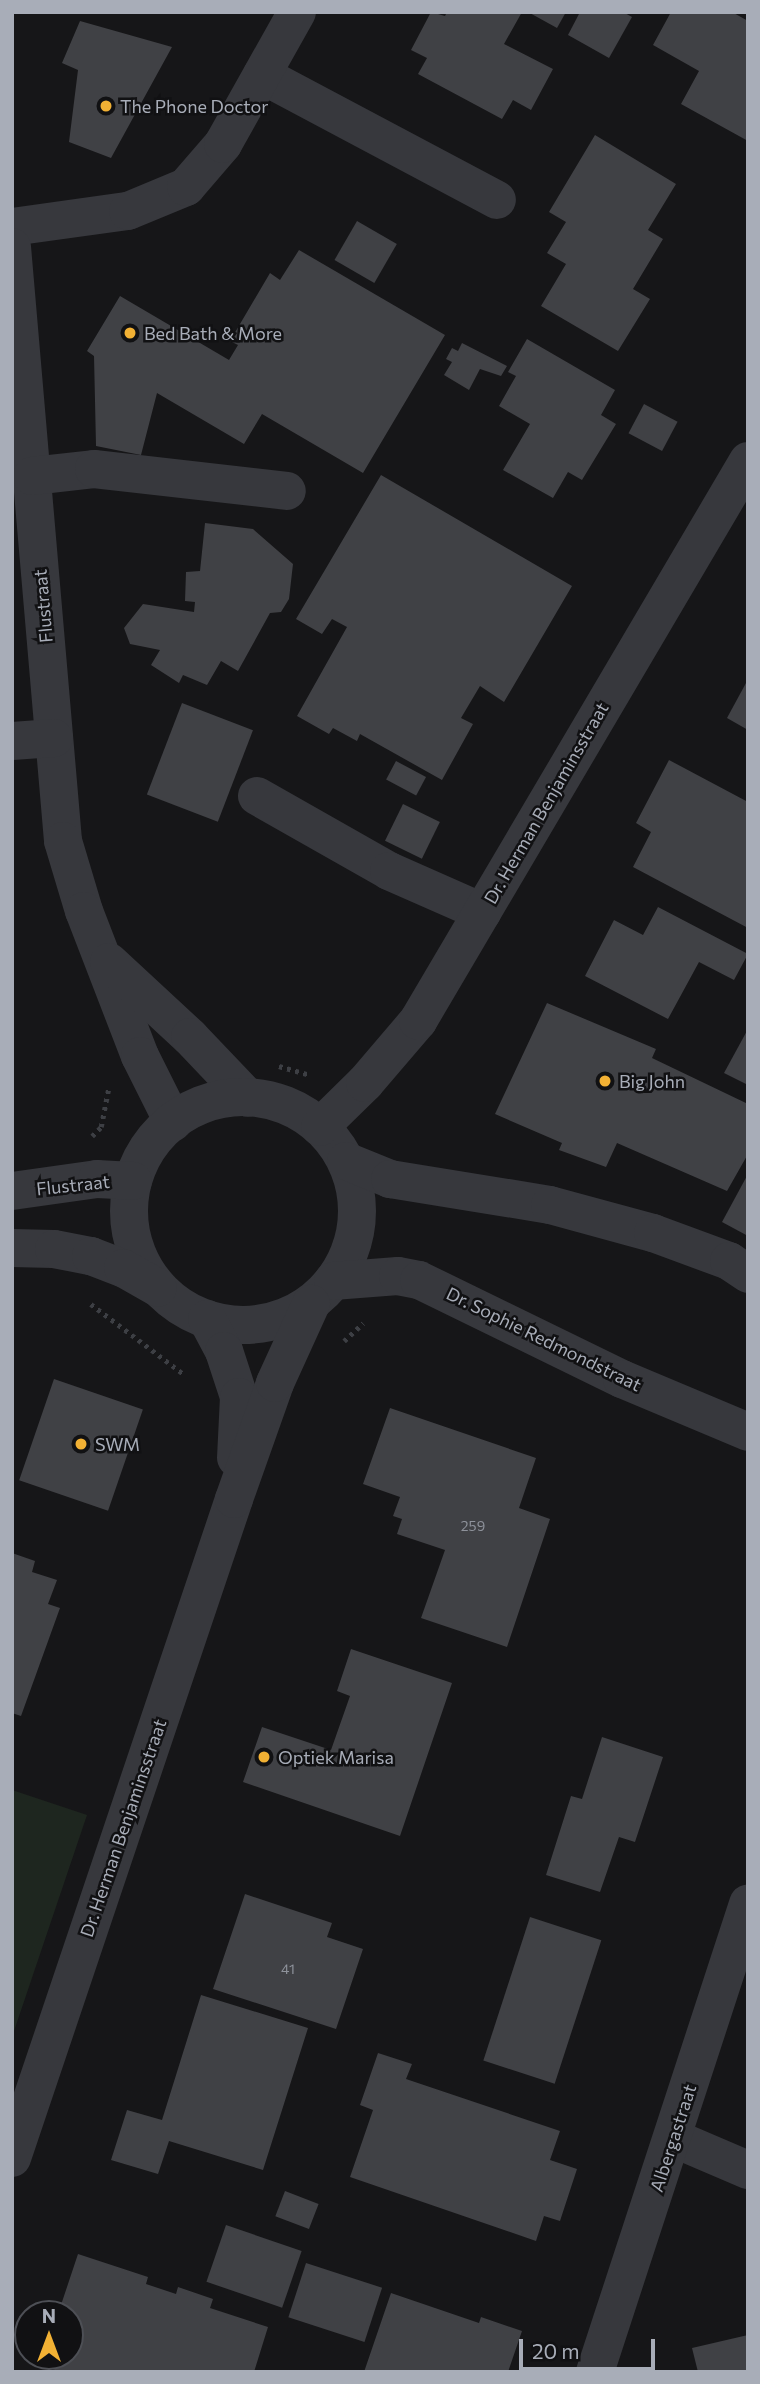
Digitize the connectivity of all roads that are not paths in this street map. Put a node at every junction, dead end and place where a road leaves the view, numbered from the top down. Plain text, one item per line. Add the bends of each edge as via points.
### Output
1 (297, 12) edge
2 (262, 75) junction
3 (497, 200) dead end
4 (12, 227) edge
5 (12, 247) edge
6 (748, 461) edge
7 (32, 476) junction
8 (287, 491) dead end
9 (54, 738) junction
10 (12, 741) edge
11 (257, 796) dead end
12 (482, 912) junction
13 (105, 958) junction
14 (248, 1098) junction
15 (173, 1122) junction
16 (320, 1128) junction
17 (346, 1161) junction
18 (134, 1181) junction
19 (12, 1191) edge
20 (12, 1248) edge
21 (748, 1274) edge
22 (158, 1288) junction
23 (322, 1293) junction
24 (207, 1319) junction
25 (748, 1432) edge
26 (234, 1499) junction
27 (748, 1903) edge
28 (24, 2086) edge
29 (673, 2138) junction
30 (12, 2158) edge
31 (748, 2170) edge
32 (595, 2372) edge

1 - 2 street
2 - 3 street
2 - 4 street via 223,144 186,187 128,211
5 - 7 street, Flustraat
6 - 12 street, Dr. Herman Benjaminsstraat
7 - 8 street via 94,469
7 - 9 street, Flustraat
9 - 10 street
9 - 13 street, Flustraat via 63,841
11 - 12 street via 389,871
12 - 16 street, Dr. Herman Benjaminsstraat via 418,1021
13 - 14 street, Flustraat
13 - 15 street, Flustraat via 140,1056
14 - 15 street via 195,1108
14 - 16 street via 284,1105
15 - 18 street via 141,1160
16 - 17 street
17 - 21 street via 390,1179 550,1205 653,1233 729,1261
17 - 23 street via 356,1191 354,1238 346,1261
18 - 19 street, Flustraat via 97,1179
18 - 22 street via 130,1224 134,1246
20 - 22 street via 90,1256
22 - 24 street
23 - 24 street via 285,1317 259,1324
23 - 25 street, Dr. Sophie Redmondstraat via 398,1276 419,1280 622,1379
23 - 26 street, Dr. Herman Benjaminsstraat via 275,1383
24 - 26 street, Dr. Herman Benjaminsstraat via 224,1351 239,1397
26 - 28 street, Dr. Herman Benjaminsstraat
27 - 29 street, Albergastraat
28 - 30 street, Dr. Herman Benjaminsstraat
29 - 31 street
29 - 32 street, Albergastraat

